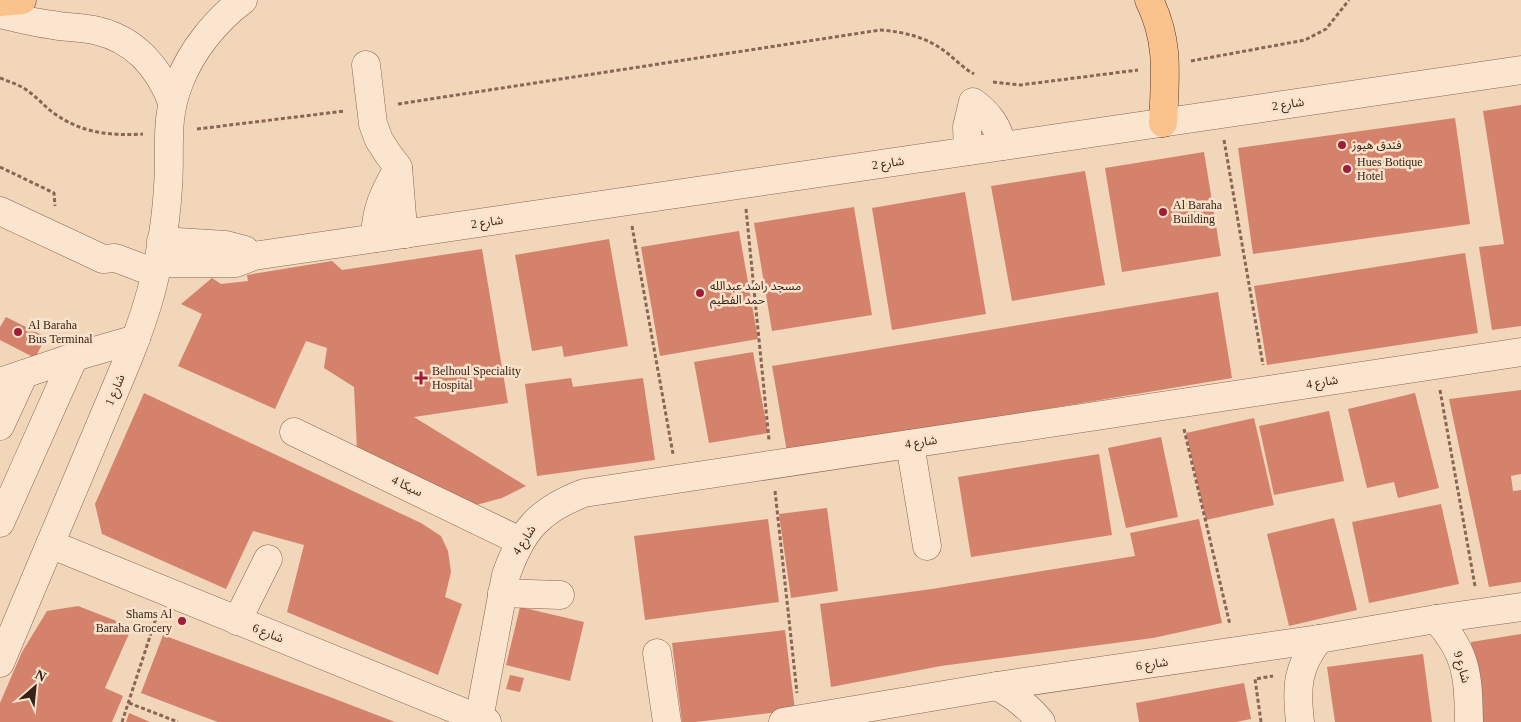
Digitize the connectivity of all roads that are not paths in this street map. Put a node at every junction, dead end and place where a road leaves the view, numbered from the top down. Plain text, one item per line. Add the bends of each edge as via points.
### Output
1 (22, 0) edge
2 (243, 0) edge
3 (1149, 0) edge
4 (0, 2) edge
5 (0, 14) edge
6 (366, 65) dead end
7 (1521, 70) edge
8 (172, 102) junction
9 (1163, 123) junction
10 (1002, 146) junction
11 (968, 151) junction
12 (398, 167) junction
13 (0, 211) edge
14 (405, 234) junction
15 (375, 238) junction
16 (156, 267) junction
17 (136, 340) junction
18 (1521, 352) edge
19 (74, 357) junction
20 (12, 378) edge
21 (0, 426) edge
22 (294, 432) dead end
23 (910, 444) junction
24 (0, 522) edge
25 (520, 541) junction
26 (50, 544) junction
27 (927, 546) dead end
28 (268, 559) dead end
29 (502, 593) junction
30 (560, 595) dead end
31 (1521, 607) edge
32 (1436, 619) junction
33 (237, 621) junction
34 (1319, 639) junction
35 (657, 653) dead end
36 (0, 663) edge
37 (997, 686) junction
38 (483, 721) edge
39 (667, 722) edge
40 (783, 722) edge
41 (1041, 722) edge
42 (1300, 722) edge
43 (1470, 722) edge

1 - 4 main road
2 - 8 street, شارع 1 via 204,39 180,80
3 - 9 main road via 1165,48
5 - 8 street via 113,36 150,62
6 - 12 street via 370,108 379,140
7 - 9 street, شارع 2
8 - 16 street, شارع 1 via 155,133 168,186
9 - 10 street, شارع 2
10 - 11 street, شارع 2
10 - 11 street via 993,122 973,102 967,127
11 - 14 street, شارع 2
12 - 14 street
12 - 15 street via 380,203
13 - 16 street, شارع 2 via 104,260 115,258
14 - 15 street, شارع 2
15 - 16 street, شارع 2 via 254,256 226,245
16 - 17 street, شارع 1
17 - 19 street
17 - 26 street, شارع 1
18 - 23 street, شارع 4
19 - 20 street
19 - 24 street
20 - 21 street
22 - 25 street, 4 سيكا
23 - 25 street, شارع 4 via 584,493 547,510
23 - 27 street
25 - 29 street, شارع 4
26 - 33 street, شارع 6
26 - 36 street, شارع 1
28 - 33 street
29 - 30 street
29 - 38 street, شارع 4
31 - 32 street, شارع 6
32 - 34 street, شارع 6
32 - 43 street, شارع 9 via 1453,640 1465,665
33 - 38 street, شارع 6
34 - 37 street, شارع 6
34 - 42 street via 1308,653 1298,684
35 - 39 street
37 - 40 street, شارع 6
37 - 41 street via 1030,708

